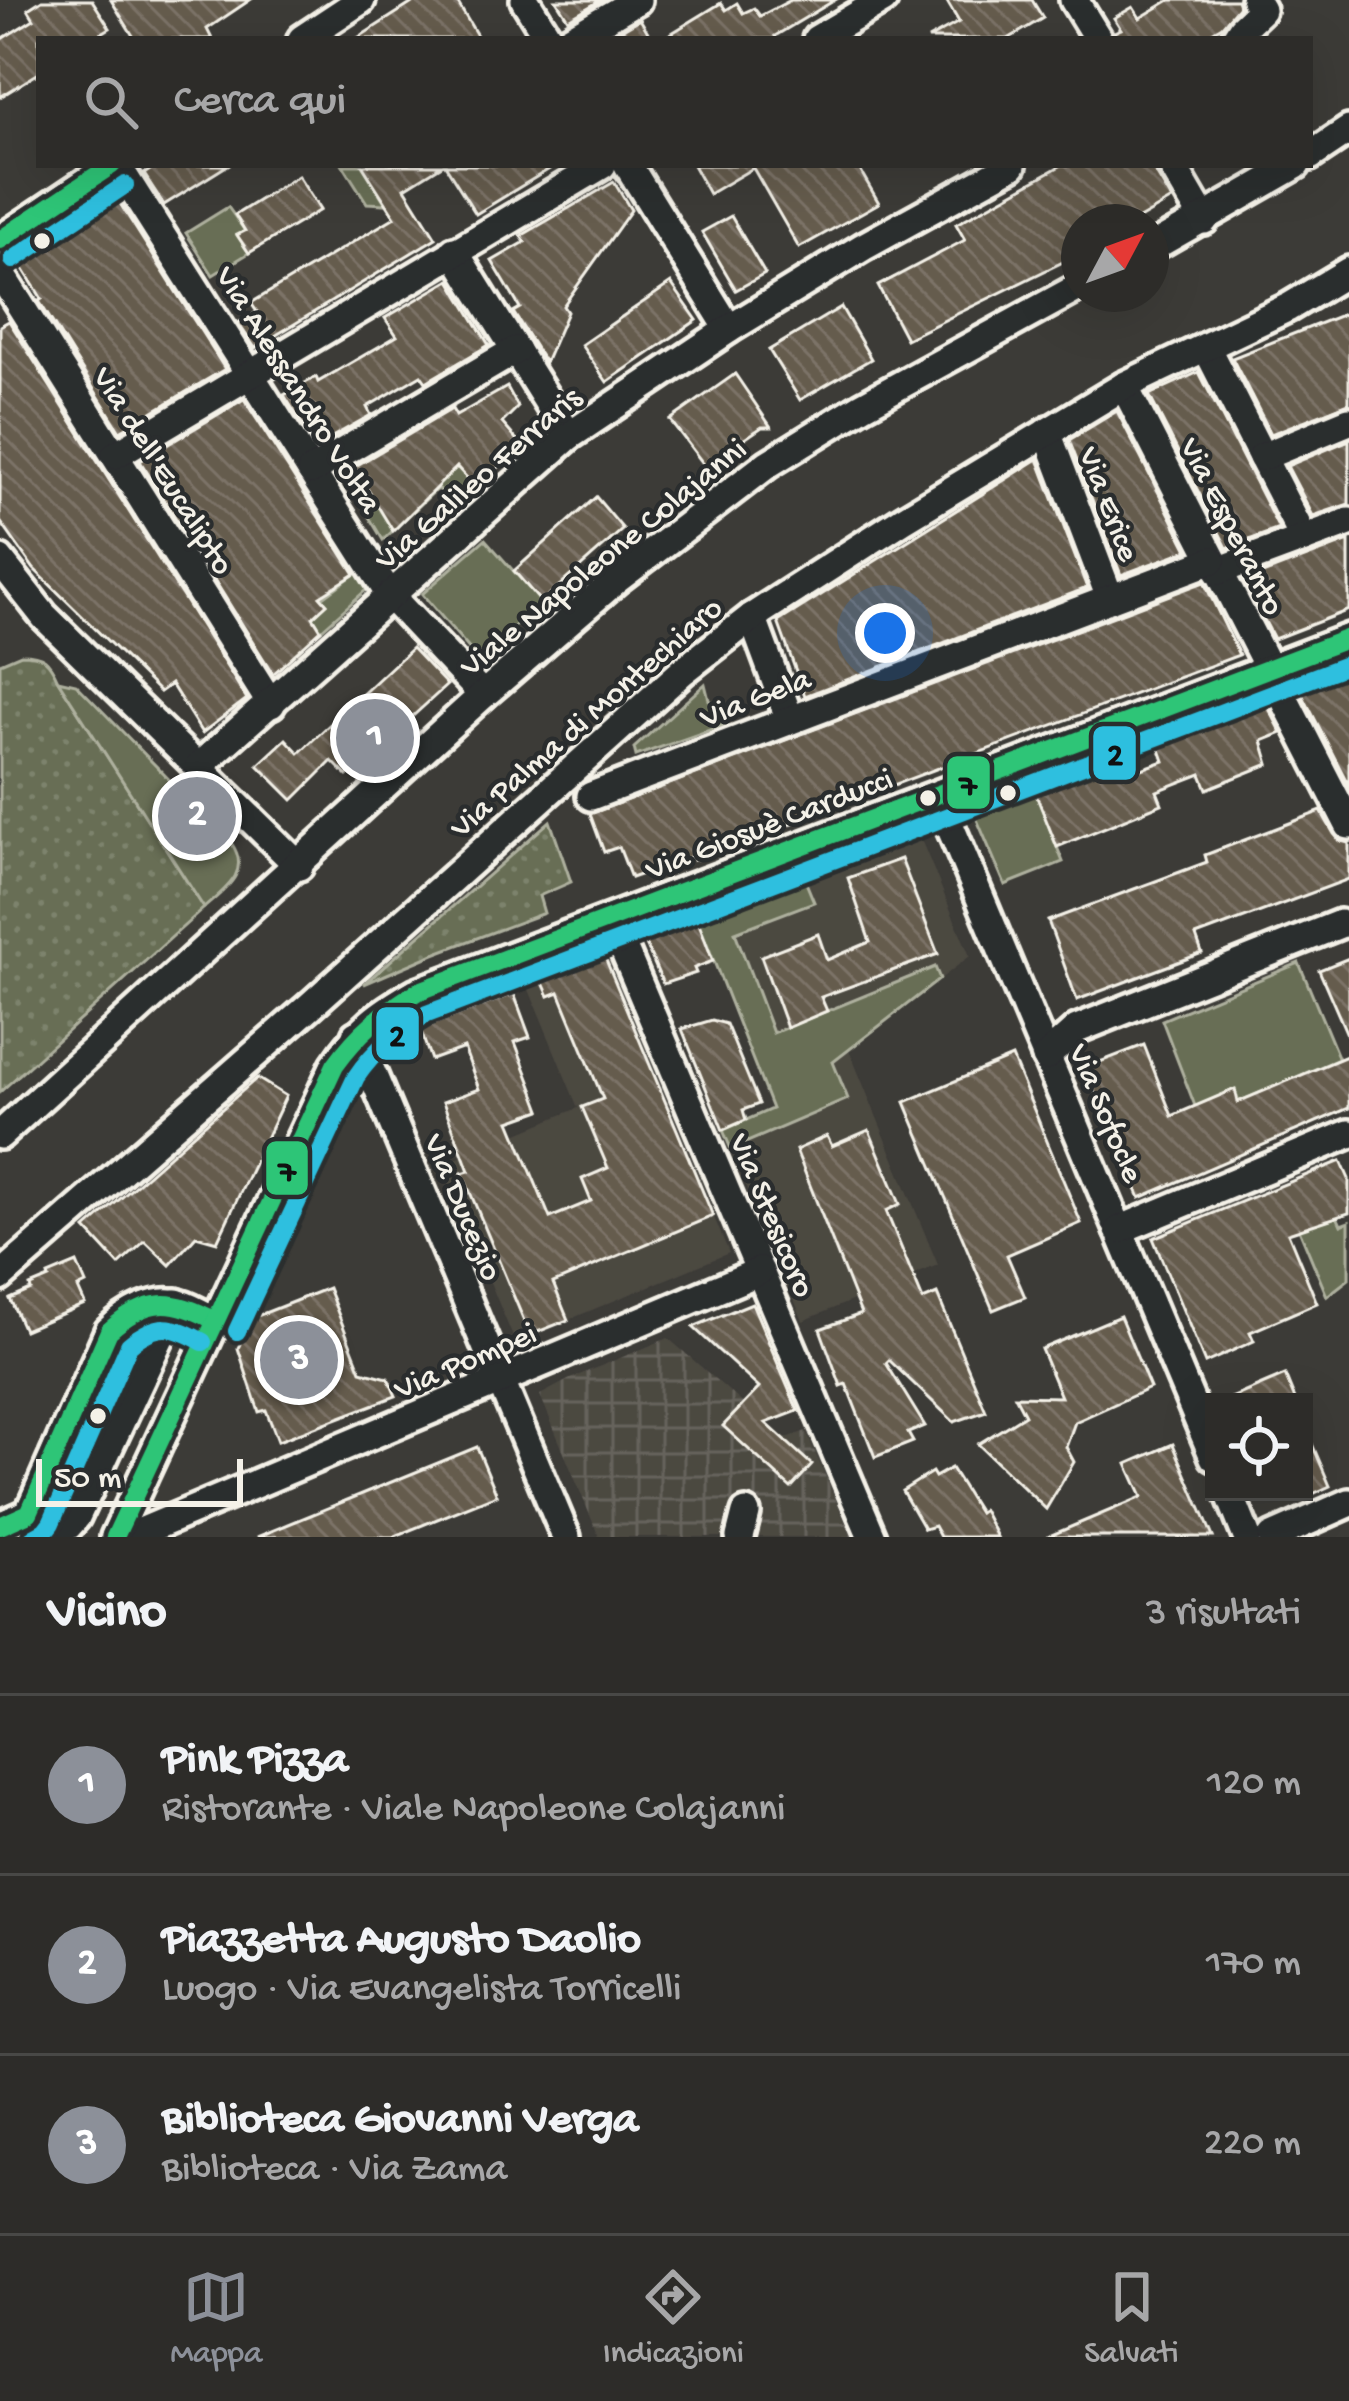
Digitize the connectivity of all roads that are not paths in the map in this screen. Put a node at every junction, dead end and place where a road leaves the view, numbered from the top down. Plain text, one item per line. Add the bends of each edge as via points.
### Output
1 (361, 0) edge
2 (525, 0) edge
3 (637, 0) edge
4 (883, 0) edge
5 (1074, 0) edge
6 (1258, 5) edge
7 (307, 36) edge
8 (547, 36) edge
9 (575, 36) edge
10 (822, 36) edge
11 (1096, 36) edge
12 (1237, 36) edge
13 (1349, 130) edge
14 (1313, 154) edge
15 (109, 168) edge
16 (116, 168) edge
17 (597, 168) edge
18 (630, 168) edge
19 (1007, 168) edge
20 (1174, 168) edge
21 (1291, 168) edge
22 (1204, 220) junction
23 (1169, 238) edge
24 (0, 240) edge
25 (454, 251) junction
26 (1349, 271) edge
27 (0, 273) edge
28 (1349, 285) edge
29 (1061, 297) edge
30 (1289, 308) junction
31 (729, 329) junction
32 (1206, 347) junction
33 (516, 350) junction
34 (250, 375) junction
35 (1124, 386) junction
36 (1349, 421) edge
37 (1047, 432) junction
38 (569, 436) junction
39 (116, 455) junction
40 (1262, 457) junction
41 (311, 471) junction
42 (1349, 522) edge
43 (1304, 539) junction
44 (1215, 566) junction
45 (5, 577) edge
46 (392, 597) junction
47 (1110, 598) junction
48 (752, 617) junction
49 (1349, 638) edge
50 (1268, 668) junction
51 (483, 695) junction
52 (271, 704) junction
53 (790, 720) junction
54 (198, 767) junction
55 (937, 795) junction
56 (591, 796) dead end
57 (1349, 824) edge
58 (299, 866) junction
59 (611, 919) junction
60 (1340, 924) dead end
61 (356, 1035) junction
62 (1046, 1057) junction
63 (1349, 1134) edge
64 (0, 1135) edge
65 (1119, 1230) junction
66 (760, 1271) junction
67 (0, 1277) edge
68 (163, 1304) junction
69 (215, 1321) junction
70 (500, 1382) junction
71 (1205, 1435) edge
72 (1232, 1501) edge
73 (1349, 1503) edge
74 (0, 1526) edge
75 (49, 1537) edge
76 (115, 1537) edge
77 (128, 1537) edge
78 (566, 1537) edge
79 (872, 1537) edge
80 (1247, 1537) edge
81 (1272, 1537) edge

1 - 7 street
2 - 8 street
3 - 9 street
4 - 10 street
5 - 11 street
6 - 12 street
13 - 14 street
15 - 24 street
16 - 34 street, Via Alessandro Volta
17 - 25 street
18 - 31 street
19 - 31 street, Via Galileo Ferraris
20 - 22 street
21 - 22 street
22 - 23 street
25 - 33 street
25 - 34 street
26 - 30 street, Via Palma di Montechiaro
27 - 39 street, Via dell'Eucalipto
28 - 30 street
29 - 51 street, Viale Napoleone Colajanni via 768,464
30 - 32 street, Via Palma di Montechiaro
31 - 38 street, Via Galileo Ferraris
32 - 35 street, Via Palma di Montechiaro
32 - 40 street
33 - 38 street
33 - 41 street
34 - 39 street
34 - 41 street, Via Alessandro Volta
35 - 37 street, Via Palma di Montechiaro
35 - 44 street, Via Esperanto
36 - 40 street
37 - 47 street, Via Erice
37 - 48 street, Via Palma di Montechiaro
38 - 46 street, Via Galileo Ferraris
39 - 52 street, Via dell'Eucalipto
40 - 43 street
41 - 46 street, Via Alessandro Volta
42 - 43 street, Via Gela
43 - 44 street, Via Gela
44 - 47 street, Via Gela
44 - 50 street, Via Esperanto
45 - 54 street
46 - 51 street, Via Alessandro Volta
46 - 52 street, Via Galileo Ferraris
47 - 53 street, Via Gela
48 - 53 street
48 - 67 street, Via Palma di Montechiaro
49 - 50 street, Via Giosuè Carducci
50 - 55 street, Via Giosuè Carducci
50 - 57 street, Via Esperanto
51 - 58 street, Viale Napoleone Colajanni
52 - 54 street, Via Galileo Ferraris
53 - 56 street, Via Gela
54 - 58 street
55 - 59 street, Via Giosuè Carducci
55 - 62 street, Via Sofocle
58 - 64 street, Viale Napoleone Colajanni
59 - 61 street, Via Giosuè Carducci via 417,992
59 - 66 street, Via Stesicoro
60 - 62 street via 1077,1029
61 - 69 street
61 - 70 street, Via Ducezio
62 - 65 street, Via Sofocle
63 - 65 street
65 - 71 street, Via Sofocle
66 - 70 street, Via Pompei
66 - 79 street, Via Stesicoro
68 - 69 street
68 - 74 street via 68,1479
68 - 75 street via 76,1517
69 - 76 street
70 - 77 street, Via Pompei
70 - 78 street, Via Ducezio
72 - 80 street
73 - 81 street

